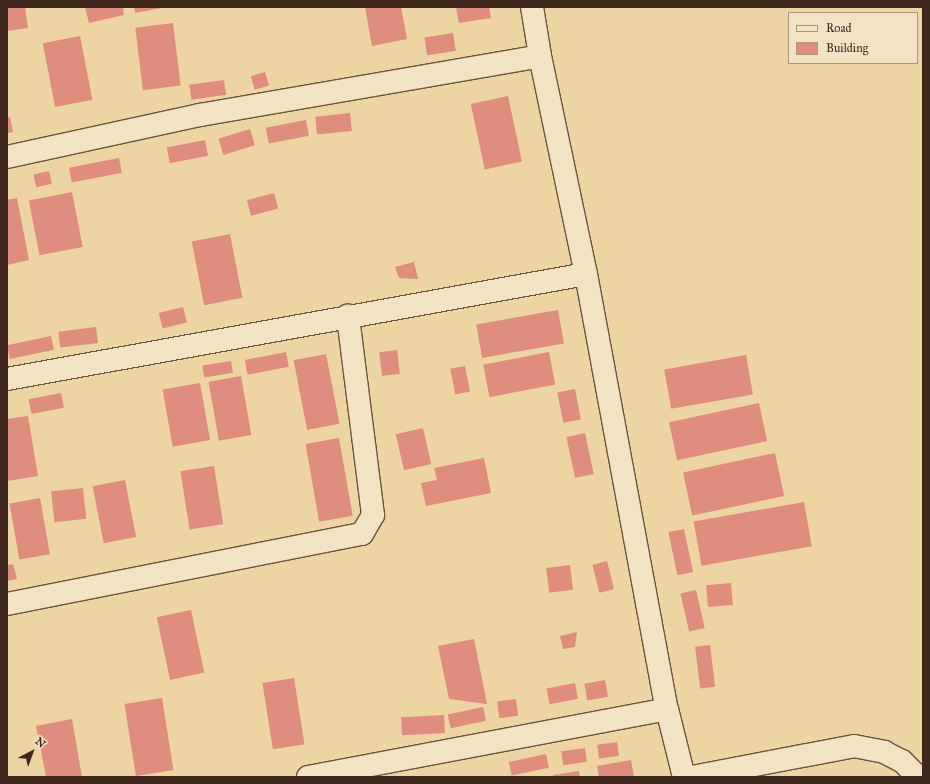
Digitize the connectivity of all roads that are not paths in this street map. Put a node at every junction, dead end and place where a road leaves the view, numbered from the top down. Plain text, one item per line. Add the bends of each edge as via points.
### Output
1 (532, 7) edge
2 (540, 56) junction
3 (7, 157) edge
4 (586, 274) junction
5 (348, 316) junction
6 (7, 379) edge
7 (7, 604) edge
8 (667, 709) junction
9 (308, 777) edge
10 (684, 777) edge
11 (692, 777) edge
12 (918, 777) edge

1 - 2 street
2 - 3 street via 200,115
2 - 4 street
4 - 5 street
4 - 8 street
5 - 6 street
5 - 7 street via 373,515 362,534
8 - 9 street
8 - 10 street
11 - 12 street via 854,746 884,752 902,761

